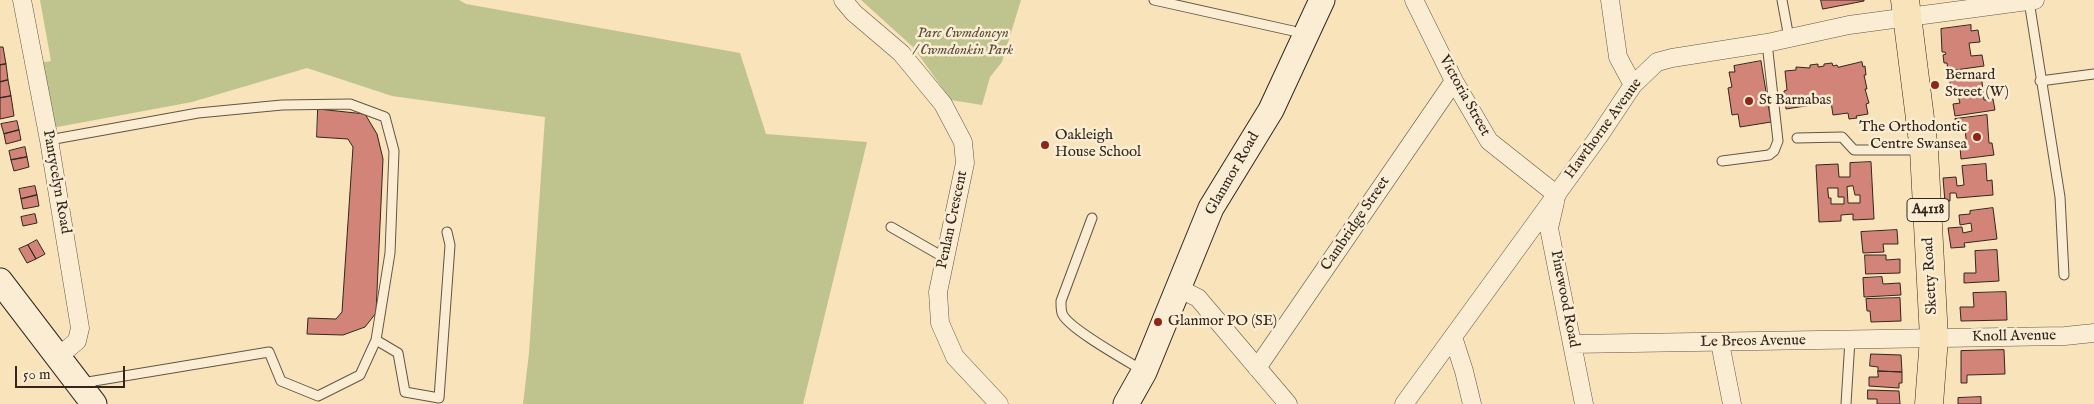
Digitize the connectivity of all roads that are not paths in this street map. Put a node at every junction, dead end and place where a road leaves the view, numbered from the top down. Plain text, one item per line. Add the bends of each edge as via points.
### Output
1 (22, 0) edge
2 (843, 0) edge
3 (1154, 0) edge
4 (1322, 0) edge
5 (1414, 0) edge
6 (1610, 0) edge
7 (1782, 0) edge
8 (2032, 0) edge
9 (2002, 3) edge
10 (1906, 8) edge
11 (1306, 37) junction
12 (1789, 38) junction
13 (1767, 43) junction
14 (2094, 74) edge
15 (1454, 81) junction
16 (2040, 81) junction
17 (1633, 85) junction
18 (1797, 138) dead end
19 (49, 140) junction
20 (1924, 150) junction
21 (1722, 161) dead end
22 (1557, 194) junction
23 (1092, 218) dead end
24 (891, 227) dead end
25 (447, 232) dead end
26 (945, 258) junction
27 (2064, 275) dead end
28 (0, 281) edge
29 (1180, 288) junction
30 (2094, 333) edge
31 (1453, 337) junction
32 (1934, 338) junction
33 (376, 340) junction
34 (1850, 340) junction
35 (1720, 343) junction
36 (1572, 344) junction
37 (59, 356) junction
38 (1257, 368) junction
39 (1144, 372) junction
40 (80, 383) junction
41 (1129, 402) edge
42 (94, 404) edge
43 (999, 404) edge
44 (1288, 404) edge
45 (1404, 404) edge
46 (1472, 404) edge
47 (1584, 404) edge
48 (1732, 404) edge
49 (1846, 404) edge
50 (1929, 404) edge

1 - 19 street, Pantycelyn Road
2 - 26 street, Penlan Crescent via 901,53 943,104 962,142 965,163
3 - 11 lane via 1293,30
4 - 11 street, Glanmor Road
5 - 15 street, Victoria Street
6 - 17 street via 1618,57
7 - 12 lane
8 - 9 street, Hawthorne Avenue
8 - 16 lane
9 - 10 street, Hawthorne Avenue
10 - 12 street, Hawthorne Avenue
10 - 20 main road, Sketty Road / A4118
11 - 29 street, Glanmor Road via 1271,110 1211,208
12 - 13 street, Hawthorne Avenue
13 - 17 street, Hawthorne Avenue via 1657,62
13 - 21 lane via 1778,141 1769,155
14 - 16 lane
15 - 22 street, Victoria Street via 1489,141
15 - 38 street, Cambridge Street
16 - 27 lane via 2060,197
17 - 22 street, Hawthorne Avenue
18 - 20 lane via 1842,137 1854,150
19 - 33 lane via 198,113 282,105 350,104 385,117 394,151 390,254
19 - 37 street, Pantycelyn Road via 80,328 77,341
20 - 32 main road, Sketty Road / A4118
22 - 31 street, Hawthorne Avenue
22 - 36 street, Pinewood Road via 1549,228
23 - 39 lane via 1061,302 1062,314 1069,323
24 - 26 lane
25 - 33 lane via 450,245 439,398 405,392 398,353
26 - 43 street, Penlan Crescent via 938,292 940,323 955,357
28 - 37 street
29 - 38 street via 1198,298
29 - 39 street, Glanmor Road
30 - 32 street, Knoll Avenue
31 - 45 street, Hawthorne Avenue
31 - 46 street
32 - 34 street, Le Breos Avenue
32 - 50 main road, Sketty Road / A4118
33 - 40 lane via 360,375 318,396 281,381 269,352
34 - 35 street, Le Breos Avenue
34 - 49 lane
35 - 36 street, Le Breos Avenue
35 - 48 street
36 - 47 street, Pinewood Road
37 - 40 street
38 - 44 street
39 - 41 street, Glanmor Road
40 - 42 street

